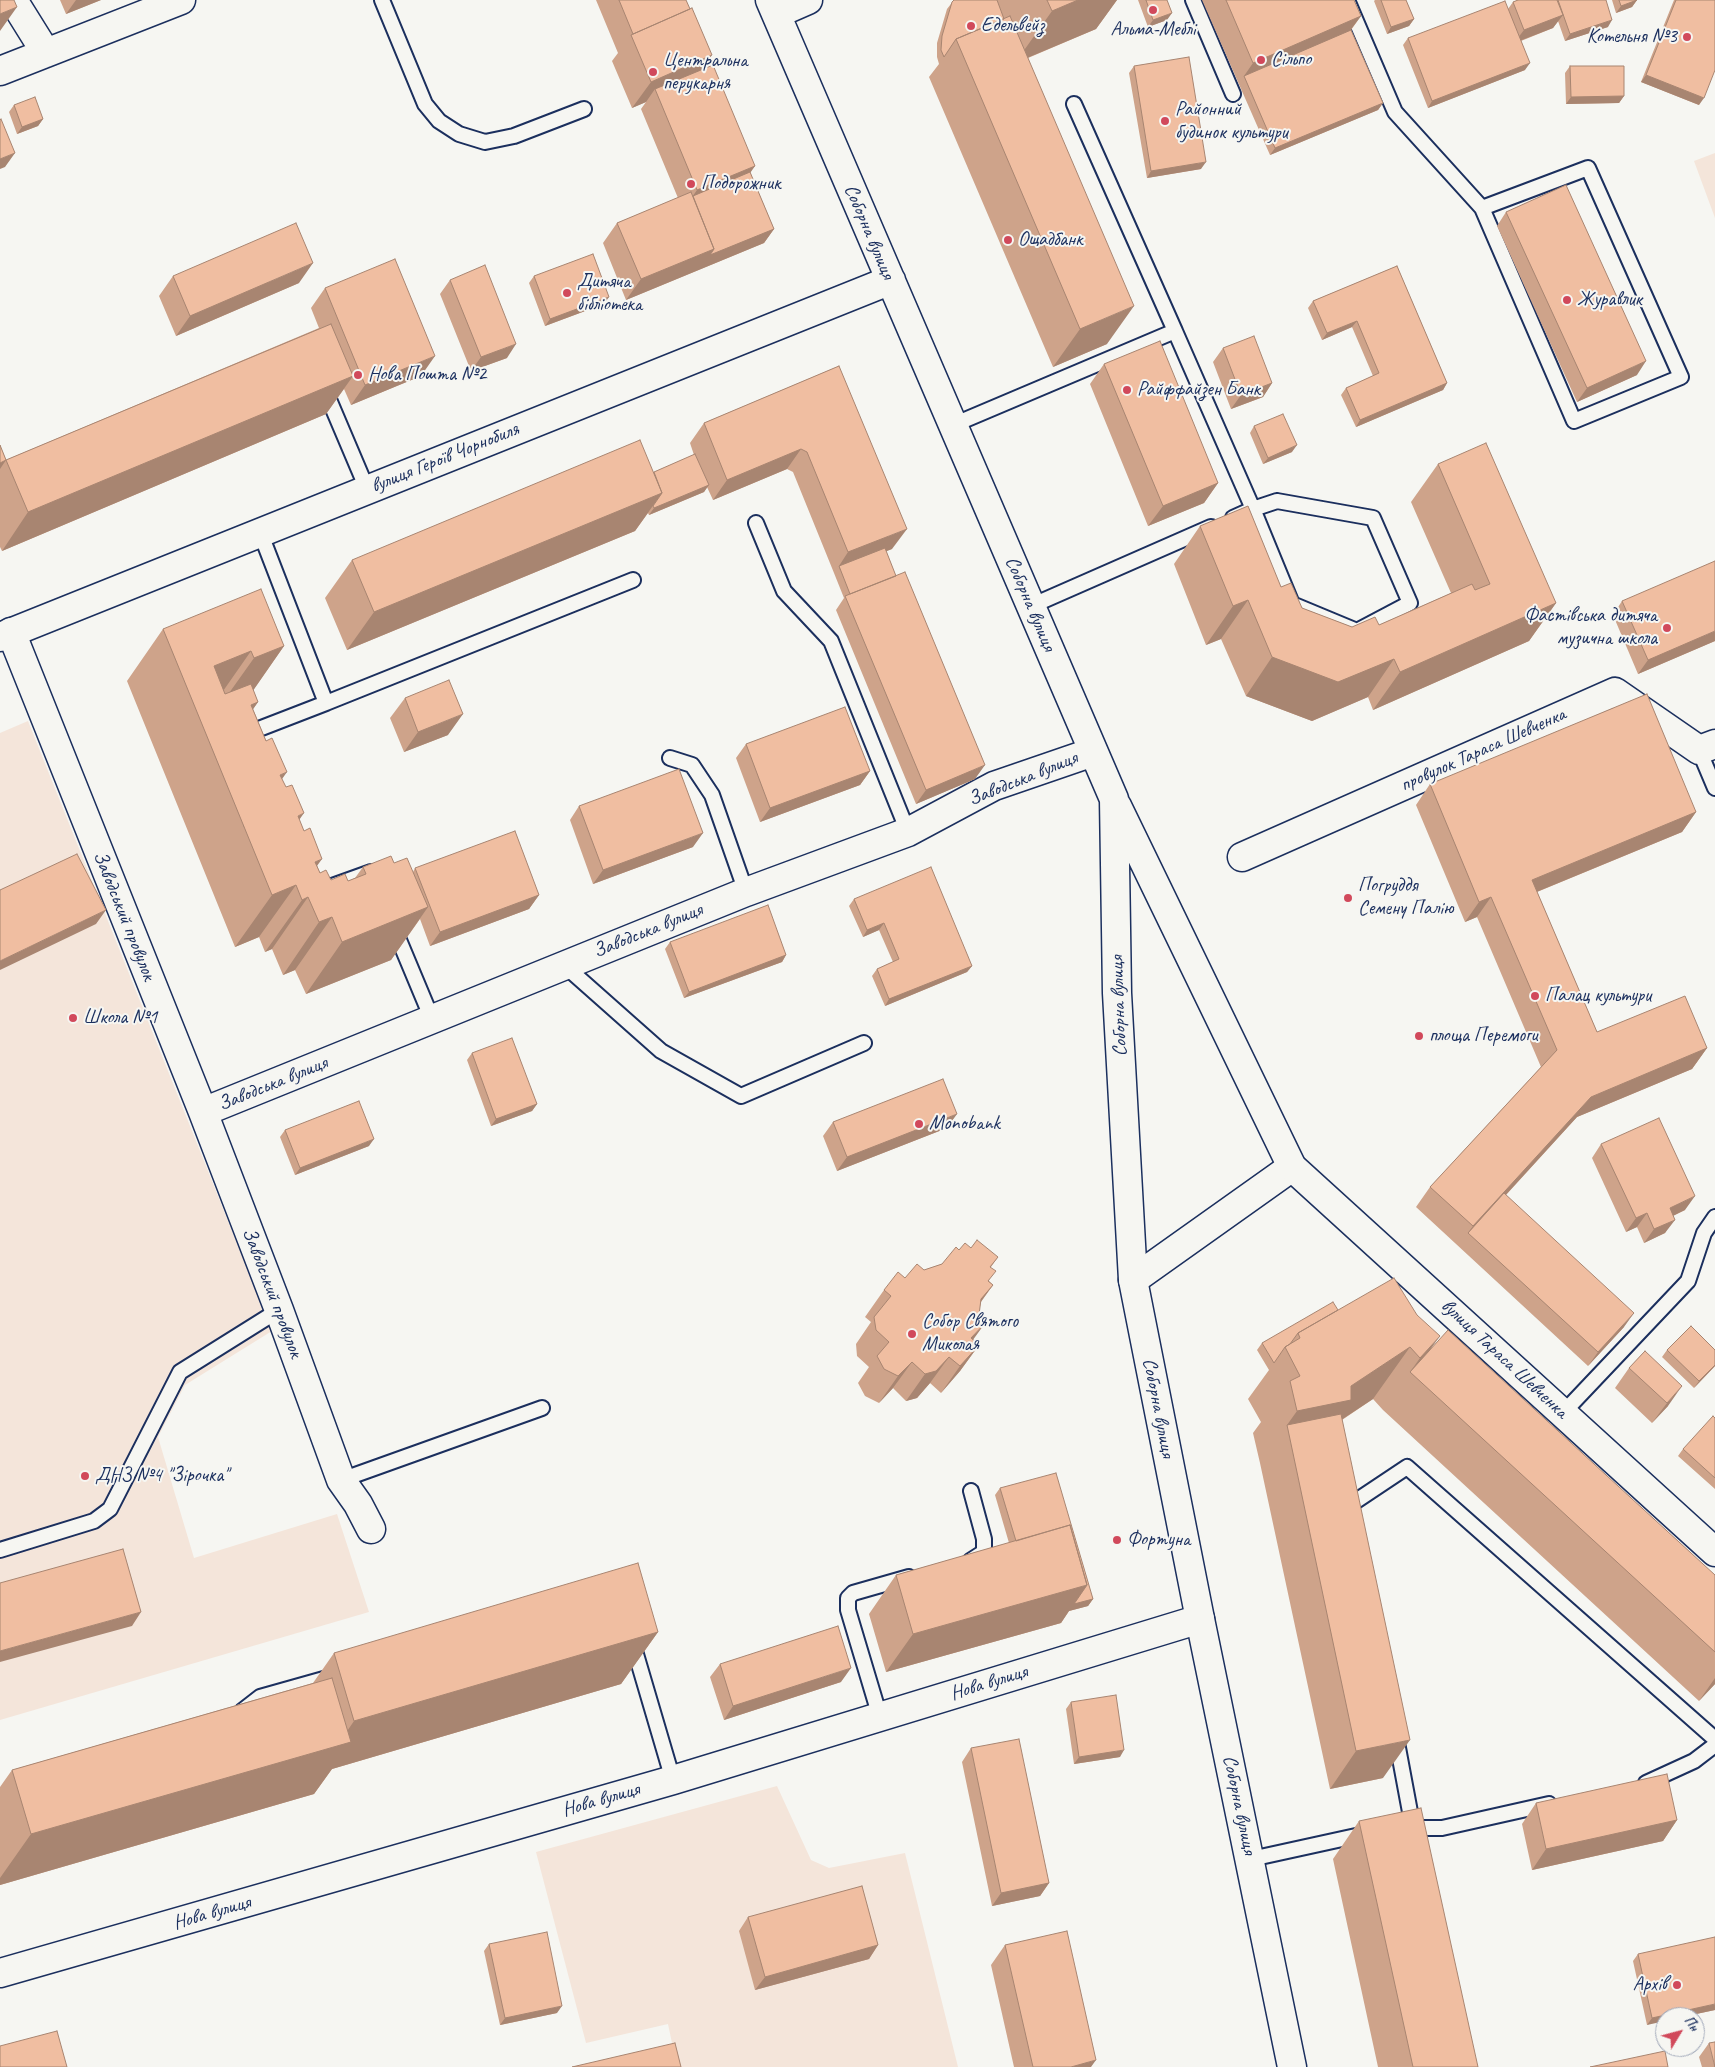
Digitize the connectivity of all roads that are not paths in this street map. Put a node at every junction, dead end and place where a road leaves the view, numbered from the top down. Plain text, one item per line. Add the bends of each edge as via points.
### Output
1 (12, 0) edge
2 (181, 0) edge
3 (382, 0) edge
4 (808, 0) edge
5 (1193, 0) edge
6 (1347, 0) edge
7 (773, 7) edge
8 (46, 53) junction
9 (0, 71) edge
10 (1233, 94) dead end
11 (1074, 104) dead end
12 (584, 109) dead end
13 (1482, 208) junction
14 (891, 280) junction
15 (1175, 331) junction
16 (321, 380) edge
17 (953, 425) junction
18 (368, 489) junction
19 (1253, 509) junction
20 (756, 523) dead end
21 (260, 532) junction
22 (633, 580) dead end
23 (1031, 606) junction
24 (6, 635) edge
25 (326, 702) junction
26 (1707, 747) edge
27 (258, 749) edge
28 (1094, 752) junction
29 (670, 758) dead end
30 (1715, 788) edge
31 (1114, 799) junction
32 (908, 832) junction
33 (1242, 857) dead end
34 (378, 890) edge
35 (318, 891) edge
36 (746, 892) junction
37 (390, 918) edge
38 (564, 965) junction
39 (432, 1019) junction
40 (864, 1043) dead end
41 (203, 1112) junction
42 (1292, 1167) junction
43 (1715, 1217) edge
44 (1133, 1280) junction
45 (279, 1310) junction
46 (542, 1408) dead end
47 (1563, 1413) junction
48 (341, 1480) junction
49 (972, 1491) dead end
50 (1351, 1526) edge
51 (371, 1529) dead end
52 (0, 1550) edge
53 (1715, 1552) edge
54 (954, 1565) edge
55 (926, 1572) edge
56 (1200, 1619) junction
57 (628, 1628) edge
58 (344, 1674) edge
59 (880, 1717) junction
60 (232, 1719) edge
61 (1392, 1720) edge
62 (1715, 1739) edge
63 (1715, 1745) edge
64 (674, 1780) junction
65 (1634, 1786) edge
66 (1567, 1800) edge
67 (1413, 1828) junction
68 (1397, 1829) edge
69 (1379, 1831) edge
70 (1416, 1845) edge
71 (1251, 1859) junction
72 (0, 1972) edge
73 (1292, 2067) edge

1 - 8 street
2 - 8 street
3 - 12 lane via 425,104 439,121 459,134 485,142
4 - 7 street
5 - 10 lane
6 - 13 lane via 1395,112
7 - 14 street, Соборна вулиця
8 - 9 street
11 - 15 lane
13 - 13 lane via 1588,168 1680,377 1574,421
14 - 17 street, Соборна вулиця
14 - 18 street, вулиця Героїв Чорнобиля
15 - 17 lane
15 - 19 lane
16 - 18 lane
17 - 23 street, Соборна вулиця
18 - 21 street, вулиця Героїв Чорнобиля
19 - 19 lane via 1292,604 1357,631 1410,603 1372,518 1277,500
19 - 23 lane
20 - 32 lane via 784,590 831,641
21 - 24 street, вулиця Героїв Чорнобиля
21 - 25 lane
22 - 25 lane
23 - 28 street, Соборна вулиця
24 - 41 street, Заводський провулок
25 - 27 lane via 251,732
26 - 30 lane
26 - 33 street, провулок Тараса Шевченка via 1615,692
28 - 31 street, Соборна вулиця
28 - 32 street, Заводська вулиця via 994,786
29 - 36 lane via 692,765 712,795
31 - 42 street
31 - 44 street, Соборна вулиця via 1117,993
32 - 36 street, Заводська вулиця
34 - 35 lane via 371,872
36 - 38 street, Заводська вулиця
37 - 39 lane
38 - 39 street, Заводська вулиця
38 - 40 lane via 661,1051 741,1096
39 - 41 street, Заводська вулиця
41 - 45 street, Заводський провулок
42 - 44 street
42 - 47 street, вулиця Тараса Шевченка
43 - 47 lane via 1704,1233 1688,1281
44 - 56 street, Соборна вулиця
45 - 48 street, Заводський провулок
45 - 52 lane via 180,1372 110,1509 94,1521
46 - 48 lane
47 - 53 street, вулиця Тараса Шевченка
48 - 51 street, Заводський провулок
49 - 54 lane via 984,1539 984,1552 973,1560
50 - 62 lane via 1347,1506 1407,1467
55 - 59 lane via 853,1593 848,1598 848,1610
56 - 59 street, Нова вулиця
56 - 71 street, Соборна вулиця
57 - 64 lane
58 - 60 lane via 260,1697
59 - 64 street, Нова вулиця
61 - 67 lane
63 - 65 lane via 1694,1761
64 - 72 street, Нова вулиця
66 - 67 lane via 1442,1828
67 - 68 lane
67 - 70 lane
69 - 71 lane
71 - 73 street, Соборна вулиця

